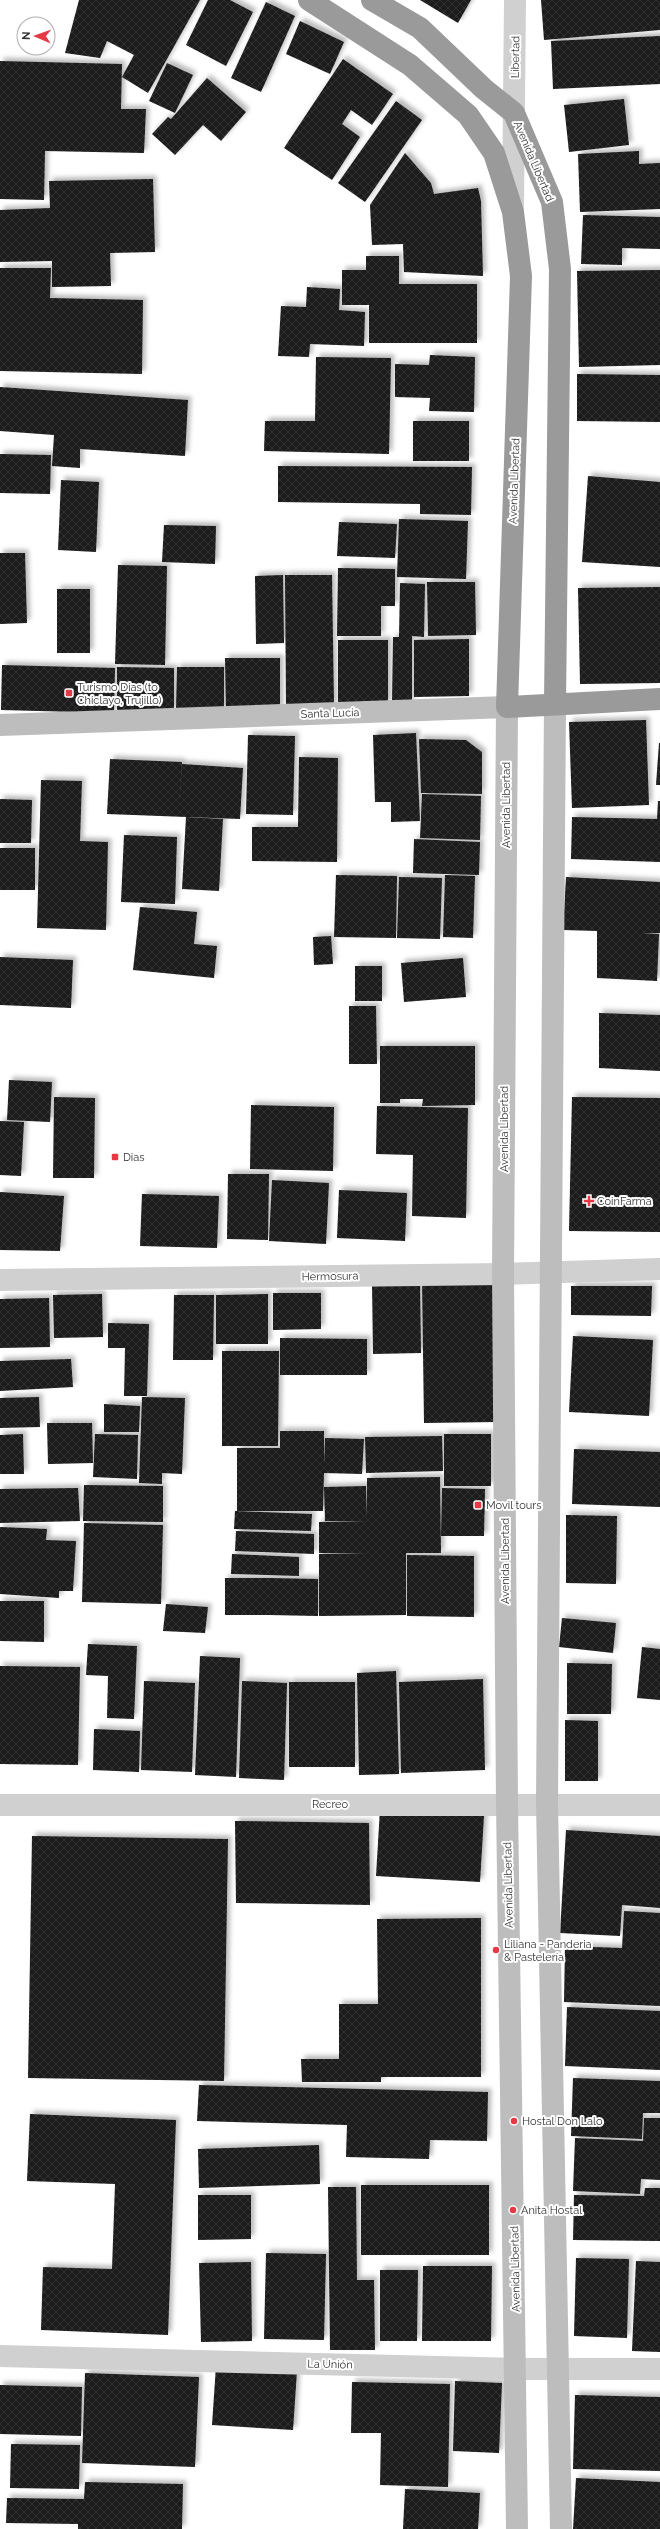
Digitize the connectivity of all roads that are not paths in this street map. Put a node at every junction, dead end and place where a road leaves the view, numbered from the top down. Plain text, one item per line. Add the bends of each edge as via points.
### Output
1 (309, 0) edge
2 (372, 0) edge
3 (515, 0) edge
4 (514, 113) junction
5 (513, 212) junction
6 (660, 699) edge
7 (555, 703) junction
8 (507, 707) junction
9 (0, 725) edge
10 (660, 1268) edge
11 (551, 1272) junction
12 (503, 1274) junction
13 (0, 1280) edge
14 (507, 1803) junction
15 (548, 1803) junction
16 (0, 1805) edge
17 (660, 1805) edge
18 (0, 2356) edge
19 (559, 2367) junction
20 (516, 2369) junction
21 (660, 2369) edge
22 (517, 2529) edge
23 (561, 2529) edge

1 - 5 highway via 410,65 468,116 494,154
2 - 4 highway via 420,28 484,89
3 - 4 street, Libertad
4 - 5 street, Avenida Libertad
4 - 7 highway, Avenida Libertad via 552,202 560,269
5 - 8 highway, Avenida Libertad via 521,276
6 - 7 highway, Santa Lucía
7 - 8 highway, Santa Lucía
7 - 11 main road, Avenida Libertad
8 - 9 main road, Santa Lucía
8 - 12 main road, Avenida Libertad
10 - 11 street, Hermosura
11 - 12 street, Hermosura
11 - 15 main road, Avenida Libertad
12 - 13 street, Hermosura
12 - 14 main road, Avenida Libertad
14 - 15 street, Recreo
14 - 16 street, Recreo
14 - 20 main road, Avenida Libertad
15 - 17 street, Recreo
15 - 19 main road, Avenida Libertad
18 - 20 street, La Unión
19 - 20 street, La Unión
19 - 21 street, La Unión
19 - 23 main road, Avenida Libertad
20 - 22 main road, Avenida Libertad

